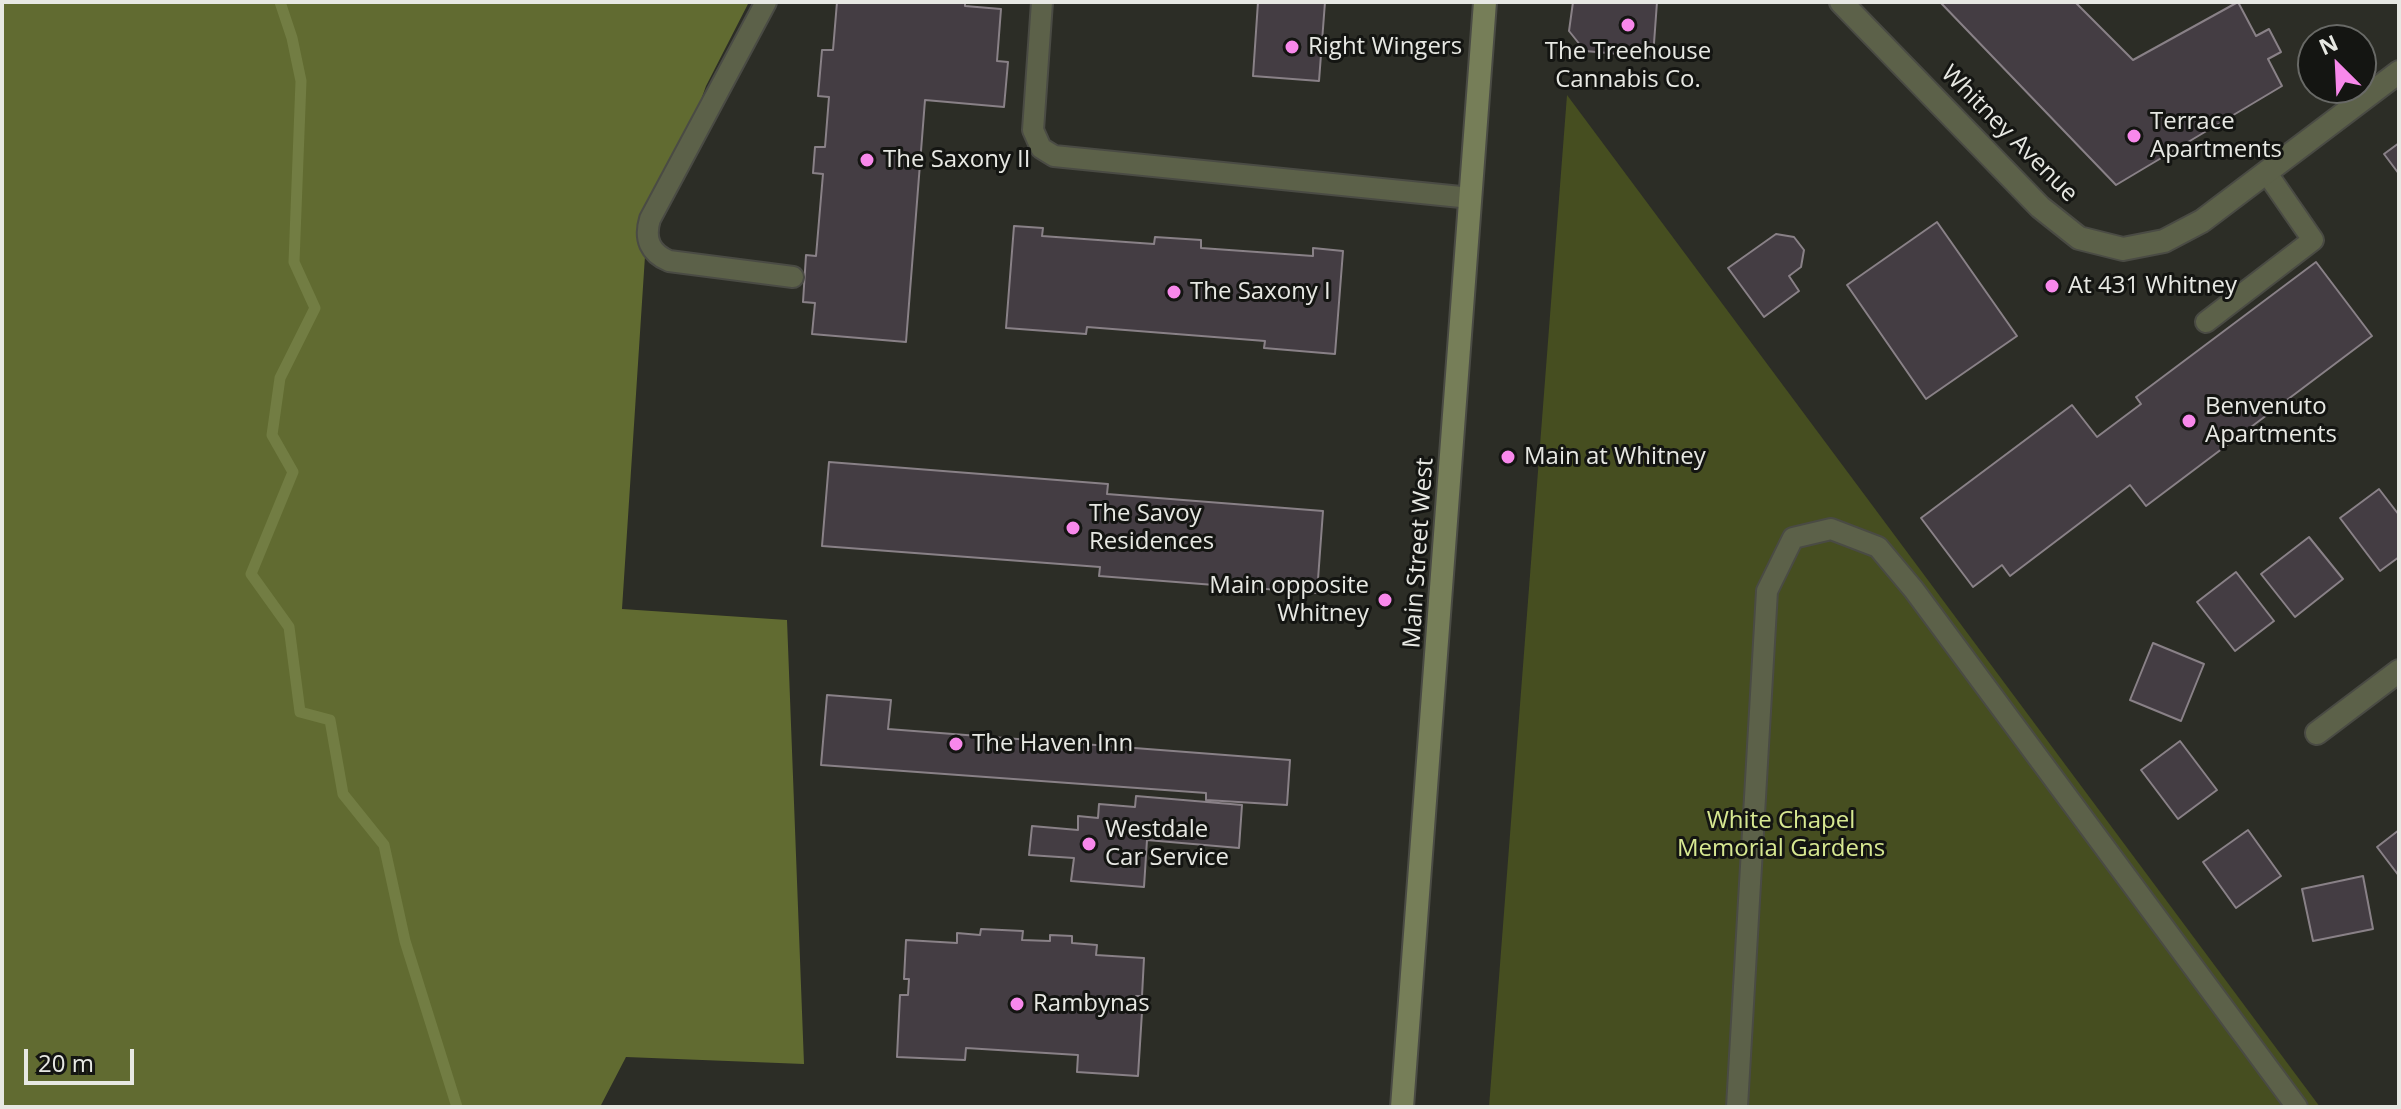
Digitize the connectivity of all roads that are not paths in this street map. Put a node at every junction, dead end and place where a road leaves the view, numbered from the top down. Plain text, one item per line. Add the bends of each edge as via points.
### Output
1 (766, 2) edge
2 (1042, 2) edge
3 (1485, 2) edge
4 (1841, 2) edge
5 (2399, 72) edge
6 (2266, 172) junction
7 (1471, 198) junction
8 (793, 277) dead end
9 (2206, 322) dead end
10 (2399, 671) edge
11 (2317, 733) dead end
12 (2291, 1105) edge
13 (1402, 1107) edge
14 (1737, 1107) edge

1 - 8 lane via 647,232 653,250 669,261
2 - 7 lane via 1033,130 1049,154
3 - 7 main road, Main Street West
4 - 6 street, Whitney Avenue via 2040,207 2079,238 2123,249 2164,241 2202,221
5 - 6 street, Whitney Avenue
6 - 9 lane via 2313,240
7 - 13 main road, Main Street West
10 - 11 street
12 - 14 lane via 1914,590 1878,547 1831,529 1793,538 1767,591

